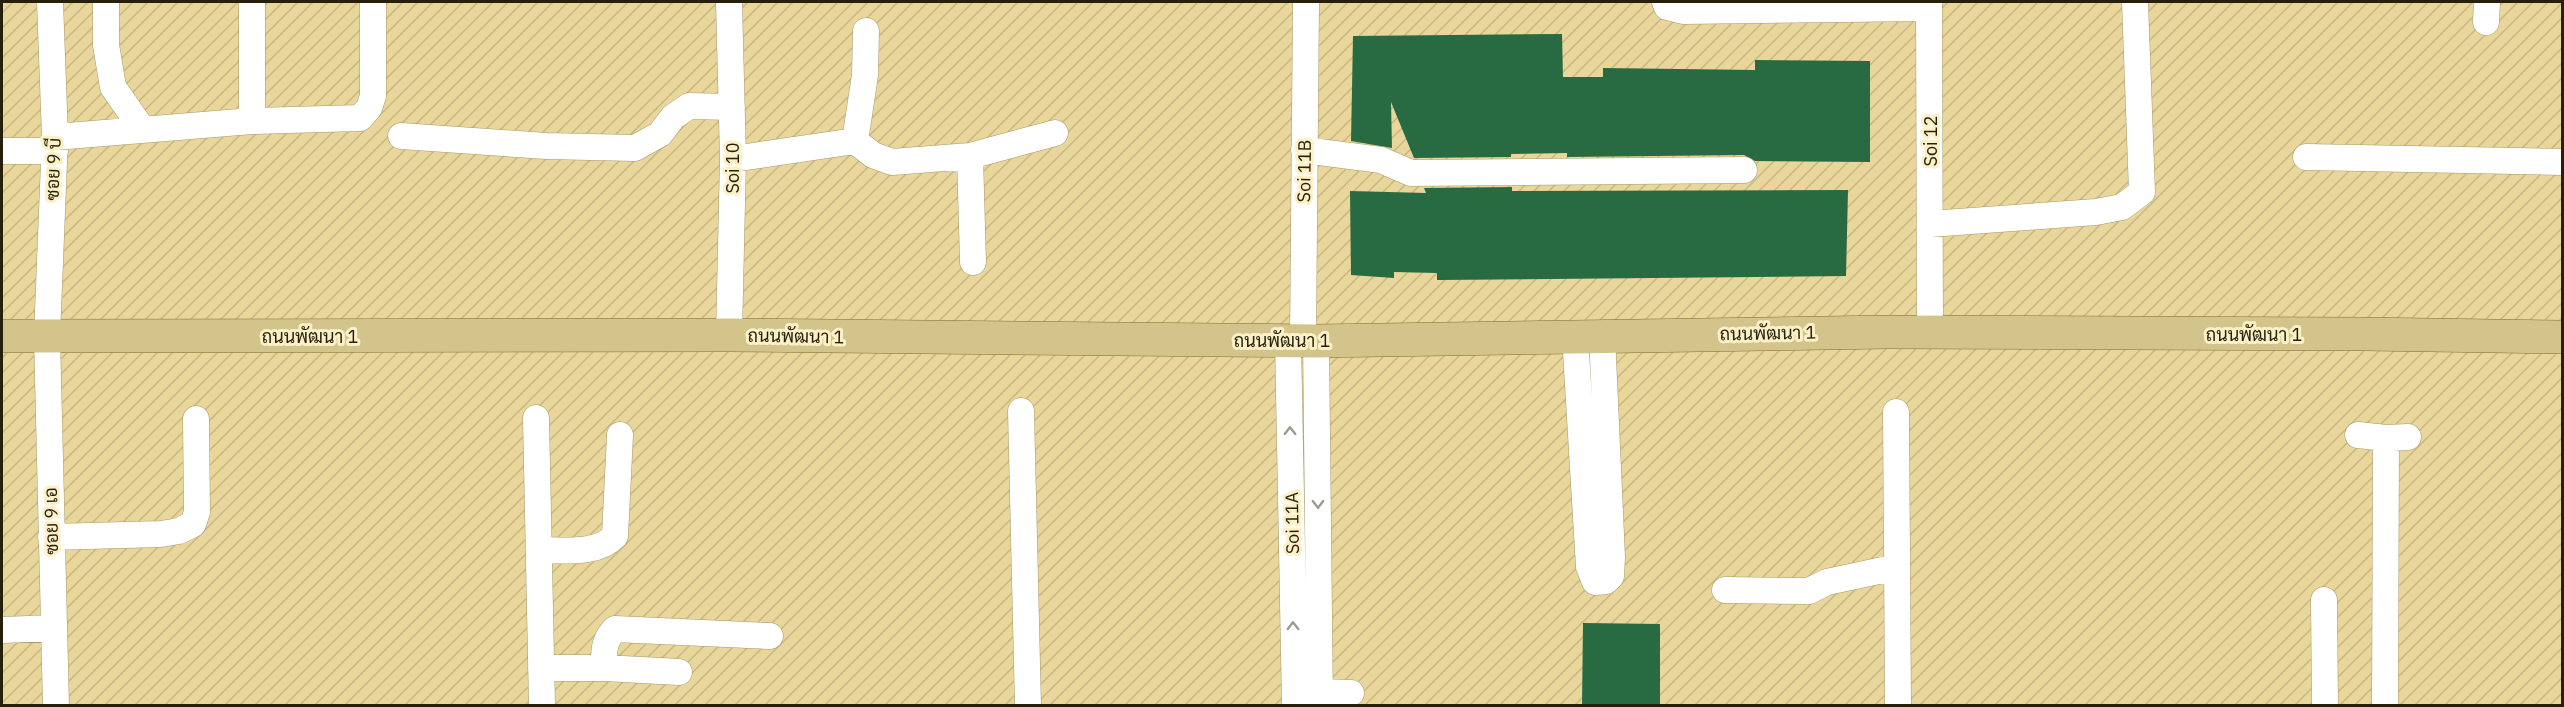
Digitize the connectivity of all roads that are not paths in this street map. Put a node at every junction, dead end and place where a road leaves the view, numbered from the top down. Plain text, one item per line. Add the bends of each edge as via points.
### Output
1 (50, 2) edge
2 (106, 2) edge
3 (252, 2) edge
4 (373, 2) edge
5 (729, 2) edge
6 (1306, 2) edge
7 (1665, 2) edge
8 (2135, 2) edge
9 (1929, 5) edge
10 (866, 31) dead end
11 (732, 107) junction
12 (252, 121) junction
13 (143, 130) junction
14 (1055, 133) dead end
15 (401, 136) dead end
16 (855, 141) junction
17 (55, 144) junction
18 (1305, 150) junction
19 (2, 151) edge
20 (970, 156) junction
21 (2306, 158) dead end
22 (733, 159) junction
23 (2562, 162) edge
24 (1744, 170) dead end
25 (1930, 224) junction
26 (973, 262) dead end
27 (1930, 334) junction
28 (729, 335) junction
29 (1588, 335) junction
30 (2, 336) edge
31 (47, 336) junction
32 (2562, 337) edge
33 (1302, 340) junction
34 (1021, 411) dead end
35 (1896, 412) dead end
36 (536, 418) dead end
37 (196, 419) dead end
38 (620, 435) dead end
39 (2358, 435) dead end
40 (51, 537) junction
41 (539, 550) junction
42 (1897, 567) junction
43 (1725, 590) dead end
44 (2324, 600) dead end
45 (54, 628) junction
46 (2, 630) edge
47 (770, 636) dead end
48 (1294, 654) junction
49 (1319, 655) junction
50 (541, 668) junction
51 (604, 668) junction
52 (679, 672) dead end
53 (1351, 693) dead end
54 (1320, 699) edge
55 (56, 705) edge
56 (542, 705) edge
57 (1028, 705) edge
58 (1295, 705) edge
59 (1898, 705) edge
60 (2325, 705) edge
61 (2385, 705) edge

1 - 17 street, ซอย 9 บี
2 - 13 street via 106,45 113,87
3 - 12 street
4 - 12 street via 373,96 360,118
5 - 11 street, Soi 10
6 - 18 street, Soi 11B
7 - 9 street via 1667,7 1683,11
8 - 25 street via 2142,192 2121,207 2096,212
9 - 25 street, Soi 12
10 - 16 street via 865,75
11 - 15 street via 689,106 673,117 660,134 635,148
11 - 22 street, Soi 10
12 - 13 street
13 - 17 street
14 - 20 street
16 - 20 street via 873,155 892,162
16 - 22 street
17 - 19 street
17 - 31 street, ซอย 9 บี
18 - 24 street via 1381,160 1411,173
18 - 33 street, Soi 11B
20 - 26 street
21 - 23 street
22 - 28 street, Soi 10
25 - 27 street, Soi 12
27 - 29 main road, ถนนพัฒนา 1
27 - 32 main road, ถนนพัฒนา 1
28 - 31 main road, ถนนพัฒนา 1
28 - 33 main road, ถนนพัฒนา 1
29 - 29 street via 1589,567 1595,582 1611,576 1611,557
29 - 33 main road, ถนนพัฒนา 1
30 - 31 main road, ถนนพัฒนา 1
31 - 40 street, ซอย 9 เอ
48 -> 33 street, Soi 11A
33 -> 49 street
34 - 57 street
35 - 42 street
36 - 41 street
37 - 40 street via 197,512 193,524 161,534
38 - 41 street via 615,536 607,544 591,549
39 - 61 street via 2397,438
40 - 45 street, ซอย 9 เอ
41 - 50 street
42 - 43 street via 1827,582 1809,591
42 - 59 street
44 - 60 street
45 - 46 street
45 - 55 street, ซอย 9 เอ
47 - 51 street via 615,629 607,636
48 - 49 street
48 - 58 street, Soi 11A
49 - 54 street
50 - 51 street
50 - 56 street
51 - 52 street
53 - 54 street

